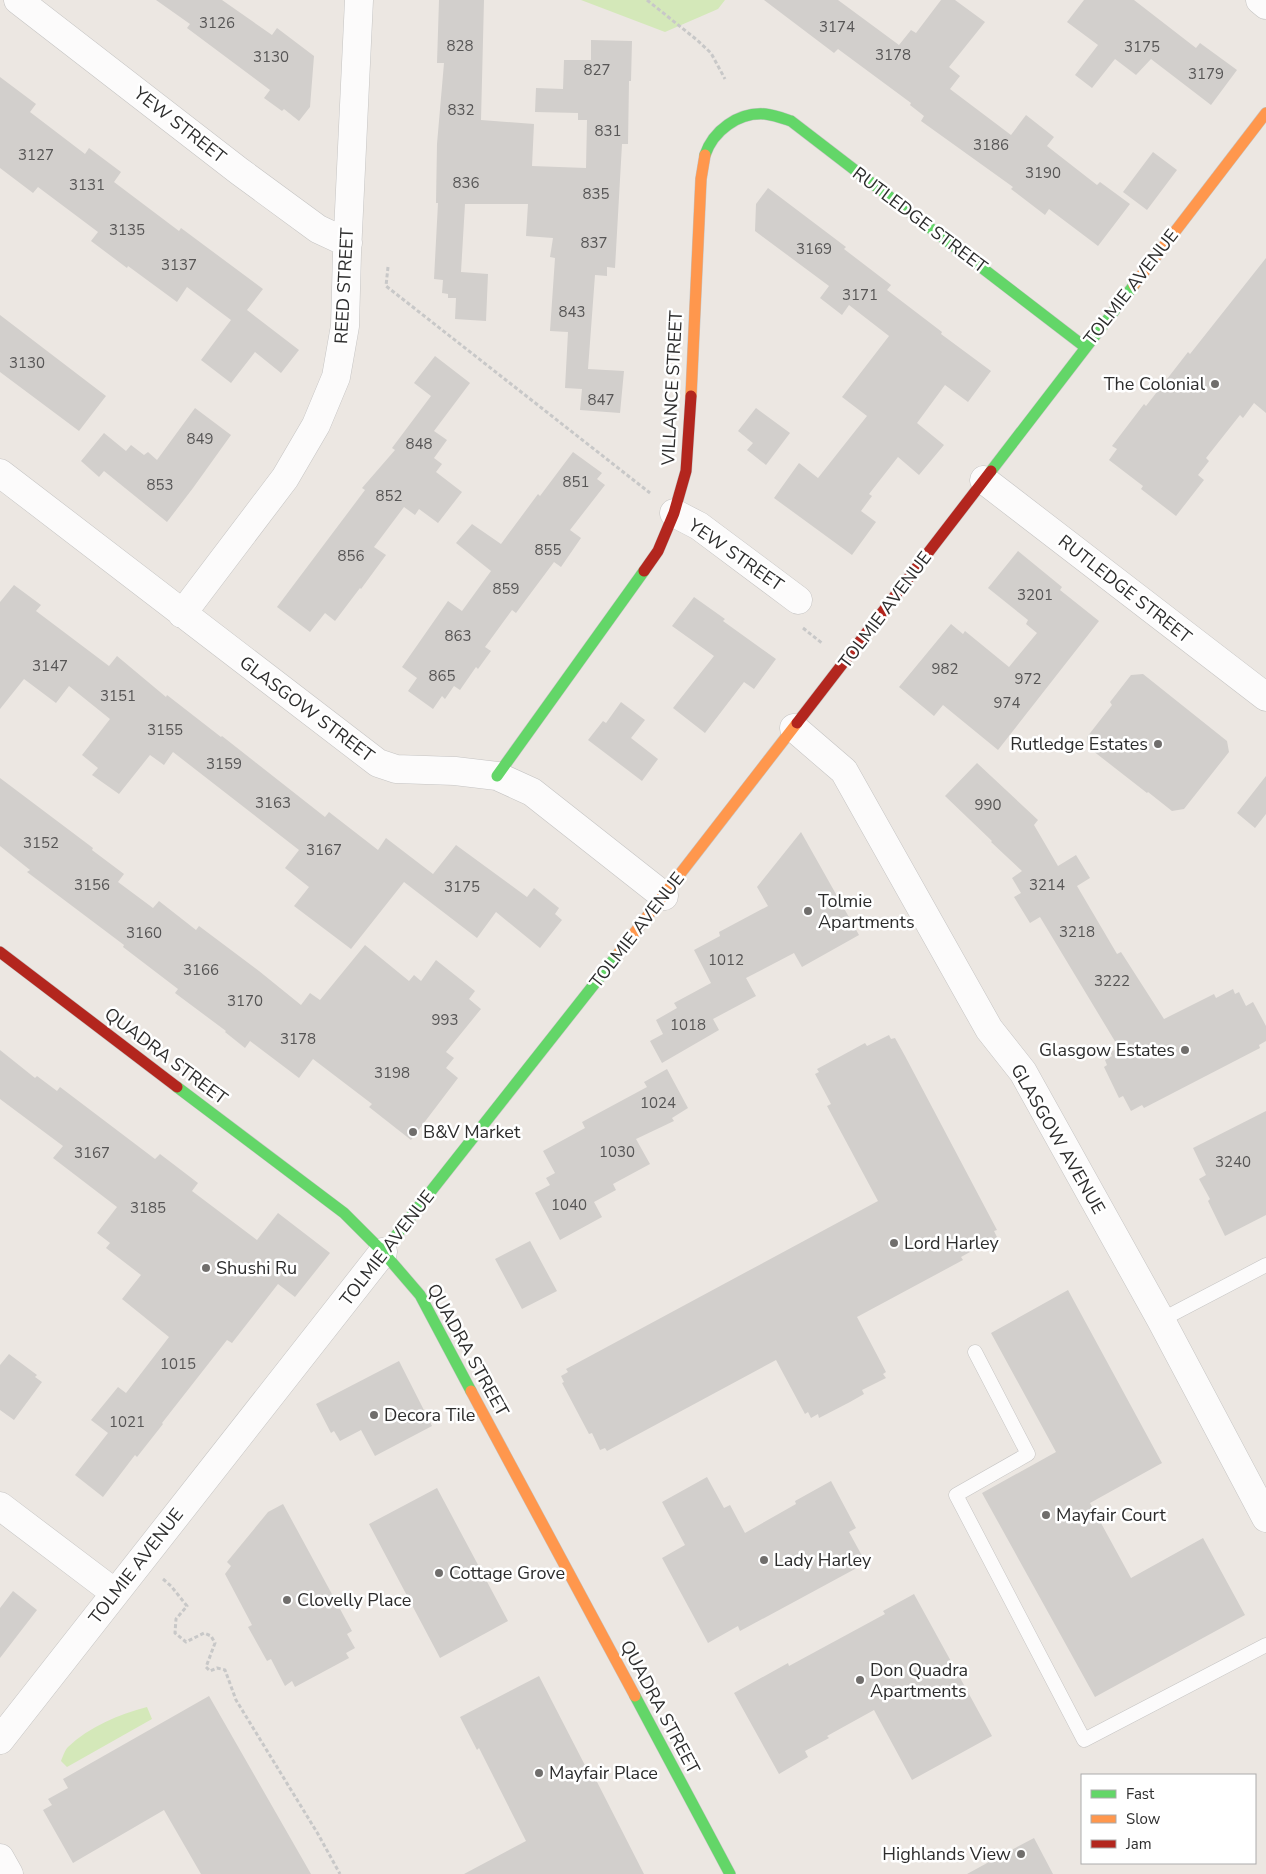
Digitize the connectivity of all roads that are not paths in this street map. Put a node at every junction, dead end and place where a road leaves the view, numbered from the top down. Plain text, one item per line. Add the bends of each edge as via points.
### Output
1 (18, 0) edge
2 (359, 0) edge
3 (1260, 0) edge
4 (1266, 4) edge
5 (1266, 113) edge
6 (746, 115) joint
7 (348, 243) junction
8 (1085, 347) junction
9 (0, 473) edge
10 (984, 480) junction
11 (674, 513) junction
12 (798, 600) dead end
13 (182, 614) junction
14 (1266, 697) edge
15 (794, 728) junction
16 (498, 776) junction
17 (664, 896) junction
18 (0, 952) edge
19 (383, 1252) junction
20 (1266, 1265) edge
21 (1161, 1320) junction
22 (975, 1352) dead end
23 (0, 1506) edge
24 (1266, 1518) edge
25 (115, 1593) junction
26 (1266, 1645) edge
27 (0, 1740) edge
28 (0, 1858) edge
29 (9, 1874) edge
30 (730, 1874) edge

1 - 7 street, YEW STREET via 247,177 318,229
2 - 7 street, REED STREET
3 - 4 street
5 - 8 street, TOLMIE AVENUE
6 - 8 street, RUTLEDGE STREET via 764,114 791,121
6 - 11 street, VILLANCE STREET via 730,123 712,141 701,179 686,471
7 - 13 street, REED STREET via 345,326 336,377 316,425 285,478
8 - 10 street, TOLMIE AVENUE
9 - 13 street, GLASGOW STREET
10 - 14 street, RUTLEDGE STREET
10 - 15 street, TOLMIE AVENUE
11 - 12 street, YEW STREET via 699,526
11 - 16 street, VILLANCE STREET via 658,552
13 - 16 street, GLASGOW STREET via 378,763 396,769
15 - 17 street, TOLMIE AVENUE
15 - 21 street, GLASGOW AVENUE via 844,771 989,1030 1023,1072
16 - 17 street, GLASGOW STREET via 532,792
17 - 19 street, TOLMIE AVENUE
18 - 19 street, QUADRA STREET via 344,1213
19 - 25 street, TOLMIE AVENUE
19 - 30 street, QUADRA STREET via 420,1294
20 - 21 lane
21 - 24 street, GLASGOW AVENUE
22 - 26 lane via 1028,1454 956,1496 1084,1740
23 - 25 street
25 - 27 street, TOLMIE AVENUE
28 - 29 street

